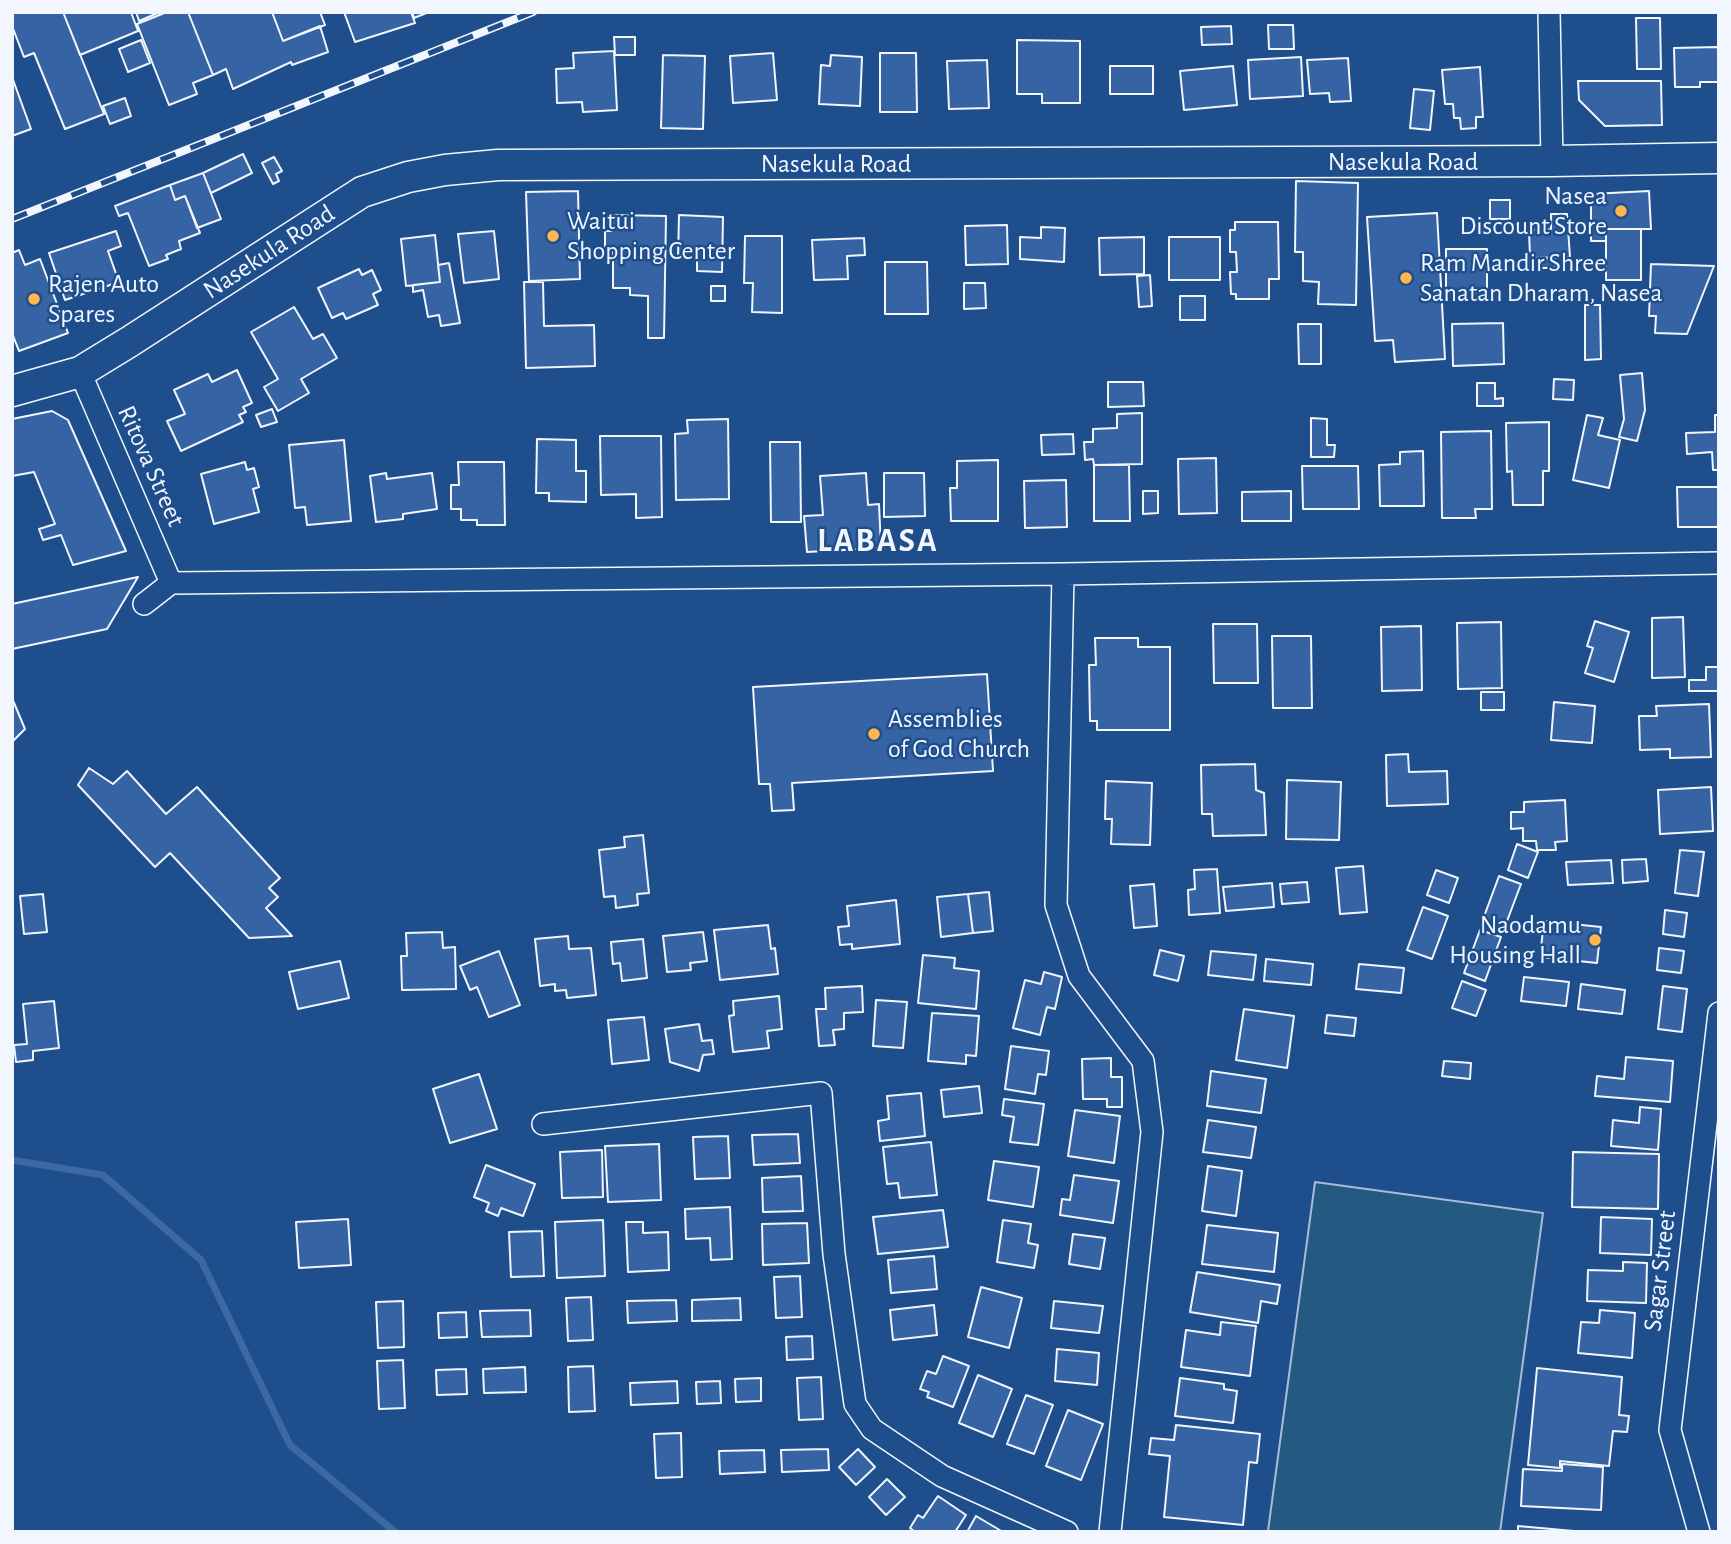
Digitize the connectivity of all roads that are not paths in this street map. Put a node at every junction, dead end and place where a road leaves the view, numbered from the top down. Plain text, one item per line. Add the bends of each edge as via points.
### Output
1 (1549, 12) edge
2 (1719, 158) edge
3 (1552, 161) junction
4 (80, 372) junction
5 (12, 391) edge
6 (1719, 563) edge
7 (1063, 574) junction
8 (172, 583) junction
9 (144, 604) dead end
10 (1719, 1013) edge
11 (543, 1124) dead end
12 (1067, 1532) edge
13 (1110, 1532) edge
14 (1699, 1532) edge

1 - 3 street
2 - 3 main road, Nasekula Road
3 - 4 main road, Nasekula Road via 498,165 445,170 362,192
4 - 5 main road, Nasekula Road
4 - 8 street, Ritova Street
6 - 7 street
7 - 8 street
7 - 13 street via 1056,905 1079,976 1143,1061 1152,1132
8 - 9 street
10 - 14 street, Sagar Street via 1670,1430
11 - 12 street via 821,1093 834,1254 855,1404 872,1429 942,1476

